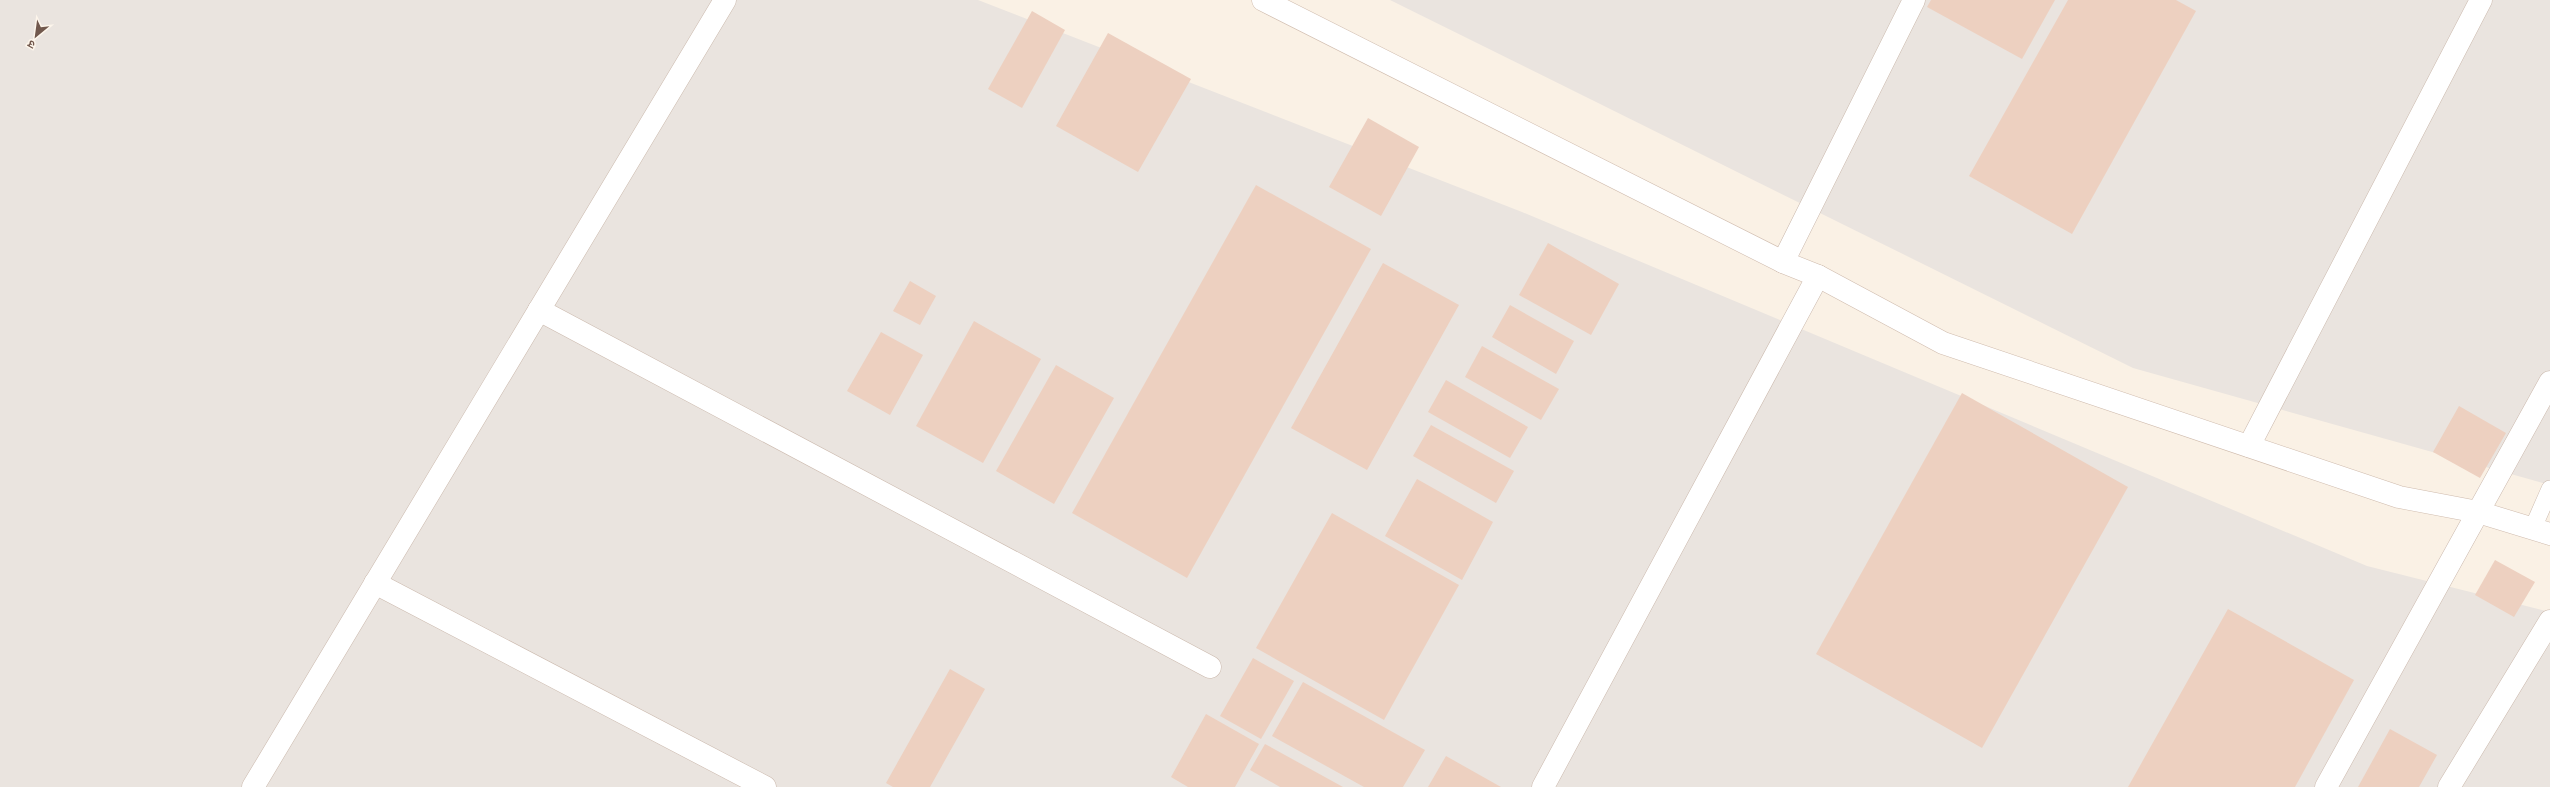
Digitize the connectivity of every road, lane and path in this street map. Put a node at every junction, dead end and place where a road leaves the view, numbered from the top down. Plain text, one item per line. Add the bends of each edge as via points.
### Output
1 (725, 0) edge
2 (1263, 0) edge
3 (1914, 0) edge
4 (2481, 0) edge
5 (1783, 262) junction
6 (1818, 276) junction
7 (539, 310) junction
8 (2550, 382) edge
9 (2249, 446) junction
10 (2550, 489) edge
11 (2478, 512) junction
12 (2541, 532) edge
13 (376, 583) junction
14 (2550, 621) edge
15 (1210, 667) dead end
16 (253, 787) edge
17 (765, 787) edge
18 (1543, 787) edge
19 (2326, 787) edge
20 (2449, 787) edge

1 - 7 street
2 - 5 street
3 - 5 street
4 - 9 street
5 - 6 street
6 - 9 street via 1943,343
6 - 18 street
7 - 13 street
7 - 15 street
8 - 11 street
9 - 11 street via 2399,497
10 - 12 lane
11 - 12 street
11 - 19 street
13 - 16 street
13 - 17 street
14 - 20 street

